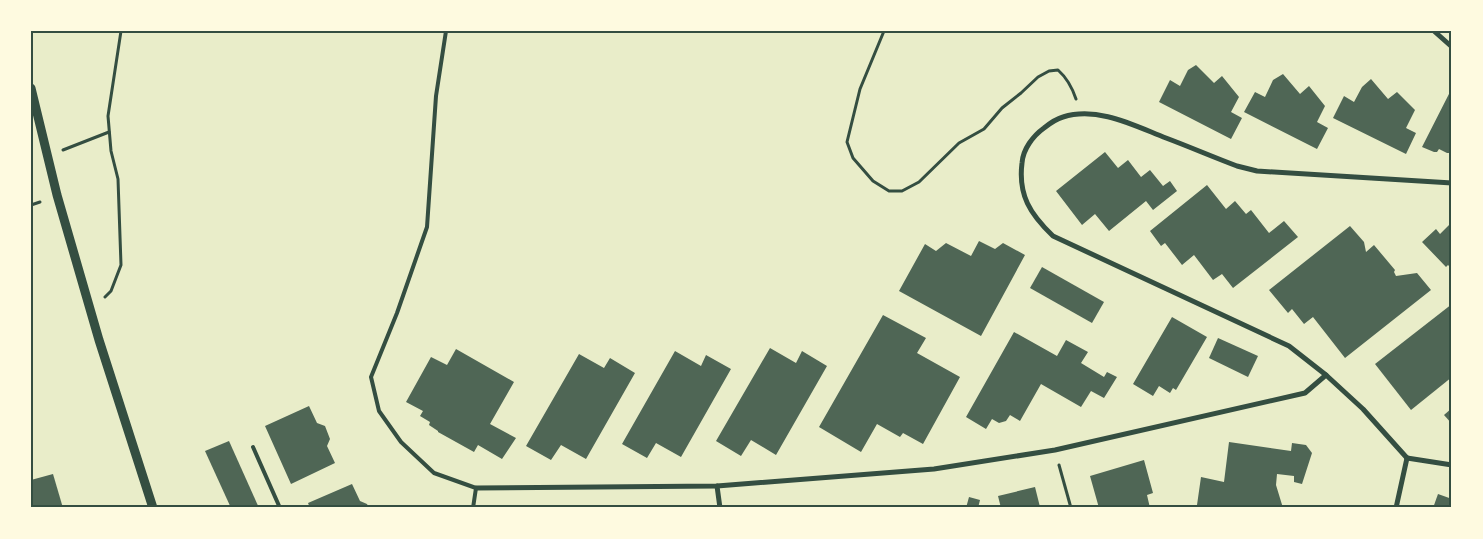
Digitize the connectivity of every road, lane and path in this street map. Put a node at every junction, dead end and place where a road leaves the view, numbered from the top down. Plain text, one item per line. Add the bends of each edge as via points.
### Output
1 (121, 31) edge
2 (446, 31) edge
3 (884, 31) edge
4 (1434, 31) edge
5 (1452, 47) edge
6 (31, 88) edge
7 (1080, 114) junction
8 (109, 132) junction
9 (48, 155) junction
10 (1452, 183) edge
11 (91, 312) junction
12 (1326, 374) junction
13 (253, 447) dead end
14 (1055, 450) junction
15 (1407, 458) junction
16 (1452, 465) edge
17 (718, 486) junction
18 (476, 488) junction
19 (153, 508) edge
20 (280, 508) edge
21 (473, 508) edge
22 (720, 508) edge
23 (1071, 508) edge
24 (1396, 508) edge

1 - 8 path via 108,116
2 - 18 lane via 436,96 427,227 371,377 379,410 402,442 434,474
3 - 7 path via 860,89 847,142 858,164 873,181 889,191 902,191 920,182 959,143 984,129 1002,108 1049,71 1058,70 1069,82
4 - 5 street
6 - 9 street
7 - 10 street via 1119,120 1257,172
7 - 12 street via 1063,117 1037,133 1022,159 1022,191 1039,223 1067,243 1289,346
8 - 9 path
8 - 11 path via 118,179 121,265 111,291
9 - 11 street
11 - 19 street
12 - 14 street via 1305,393
12 - 15 street via 1364,409
13 - 20 lane
14 - 17 street via 934,470
14 - 23 path
15 - 16 street
15 - 24 street
17 - 18 street
17 - 22 street
18 - 21 lane

